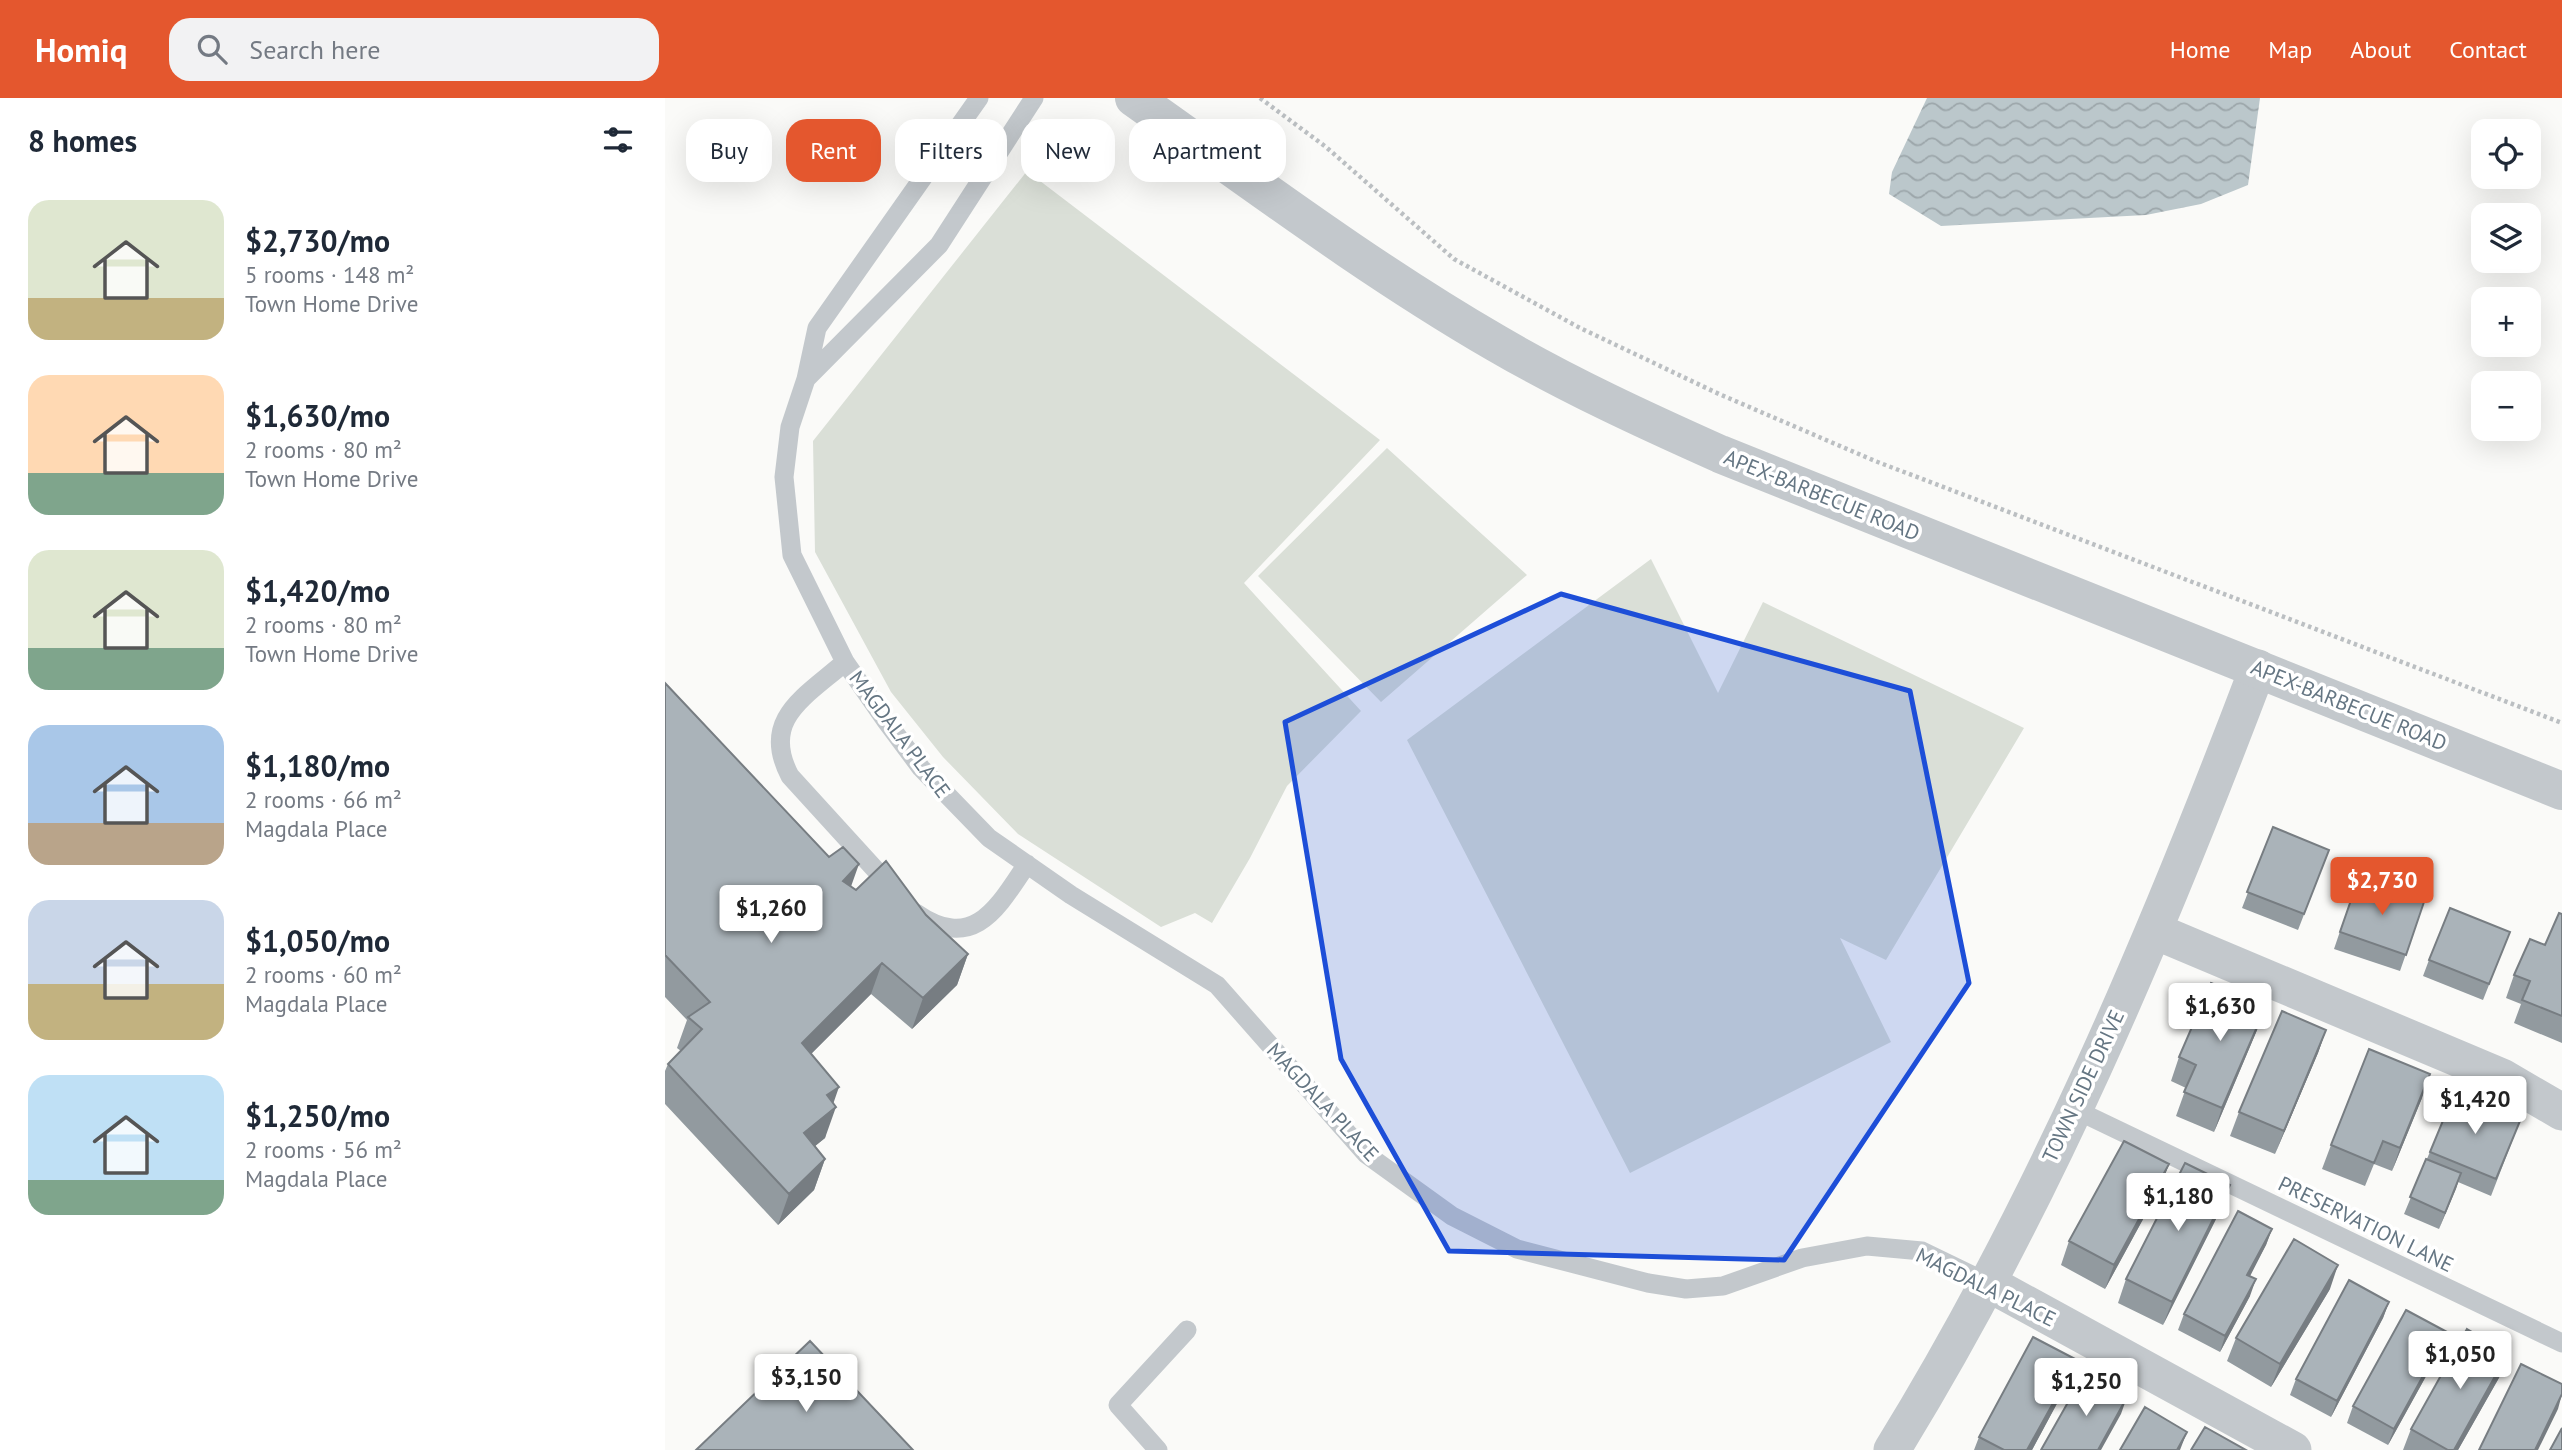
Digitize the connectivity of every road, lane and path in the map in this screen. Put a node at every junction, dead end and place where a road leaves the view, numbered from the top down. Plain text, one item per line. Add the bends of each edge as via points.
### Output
1 (979, 98) edge
2 (1034, 98) edge
3 (1135, 98) edge
4 (1259, 98) edge
5 (806, 379) junction
6 (845, 662) junction
7 (2258, 668) junction
8 (2562, 723) edge
9 (2562, 791) edge
10 (1027, 864) junction
11 (2155, 931) junction
12 (2074, 1109) junction
13 (2562, 1112) edge
14 (1986, 1282) junction
15 (1187, 1330) dead end
16 (2562, 1343) edge
17 (1895, 1449) edge
18 (1159, 1450) edge
19 (2293, 1450) edge

1 - 5 lane, MAGDALA PLACE via 817,328
2 - 5 lane, MAGDALA PLACE via 939,245
3 - 7 street, APEX-BARBECUE ROAD via 1386,274 1540,368 1720,454
4 - 8 path via 1326,147 1454,259 1580,328 1875,461
5 - 6 lane, MAGDALA PLACE via 790,427 784,477 786,516 792,555
6 - 10 lane, MAGDALA PLACE via 921,768 989,838
6 - 10 lane via 795,706 779,730 779,754 790,776 912,910 930,923 950,927 984,921
7 - 9 street, APEX-BARBECUE ROAD
7 - 11 street, TOWN SIDE DRIVE
10 - 14 lane, MAGDALA PLACE via 1217,985 1366,1154 1452,1216 1517,1249 1686,1289 1723,1286 1802,1258 1894,1246 1922,1251
11 - 12 street, TOWN SIDE DRIVE
11 - 13 street via 2502,1077
12 - 14 street, TOWN SIDE DRIVE
12 - 16 lane, PRESERVATION LANE
14 - 17 street, TOWN SIDE DRIVE
14 - 19 street, MAGDALA PLACE
15 - 18 lane via 1118,1405

